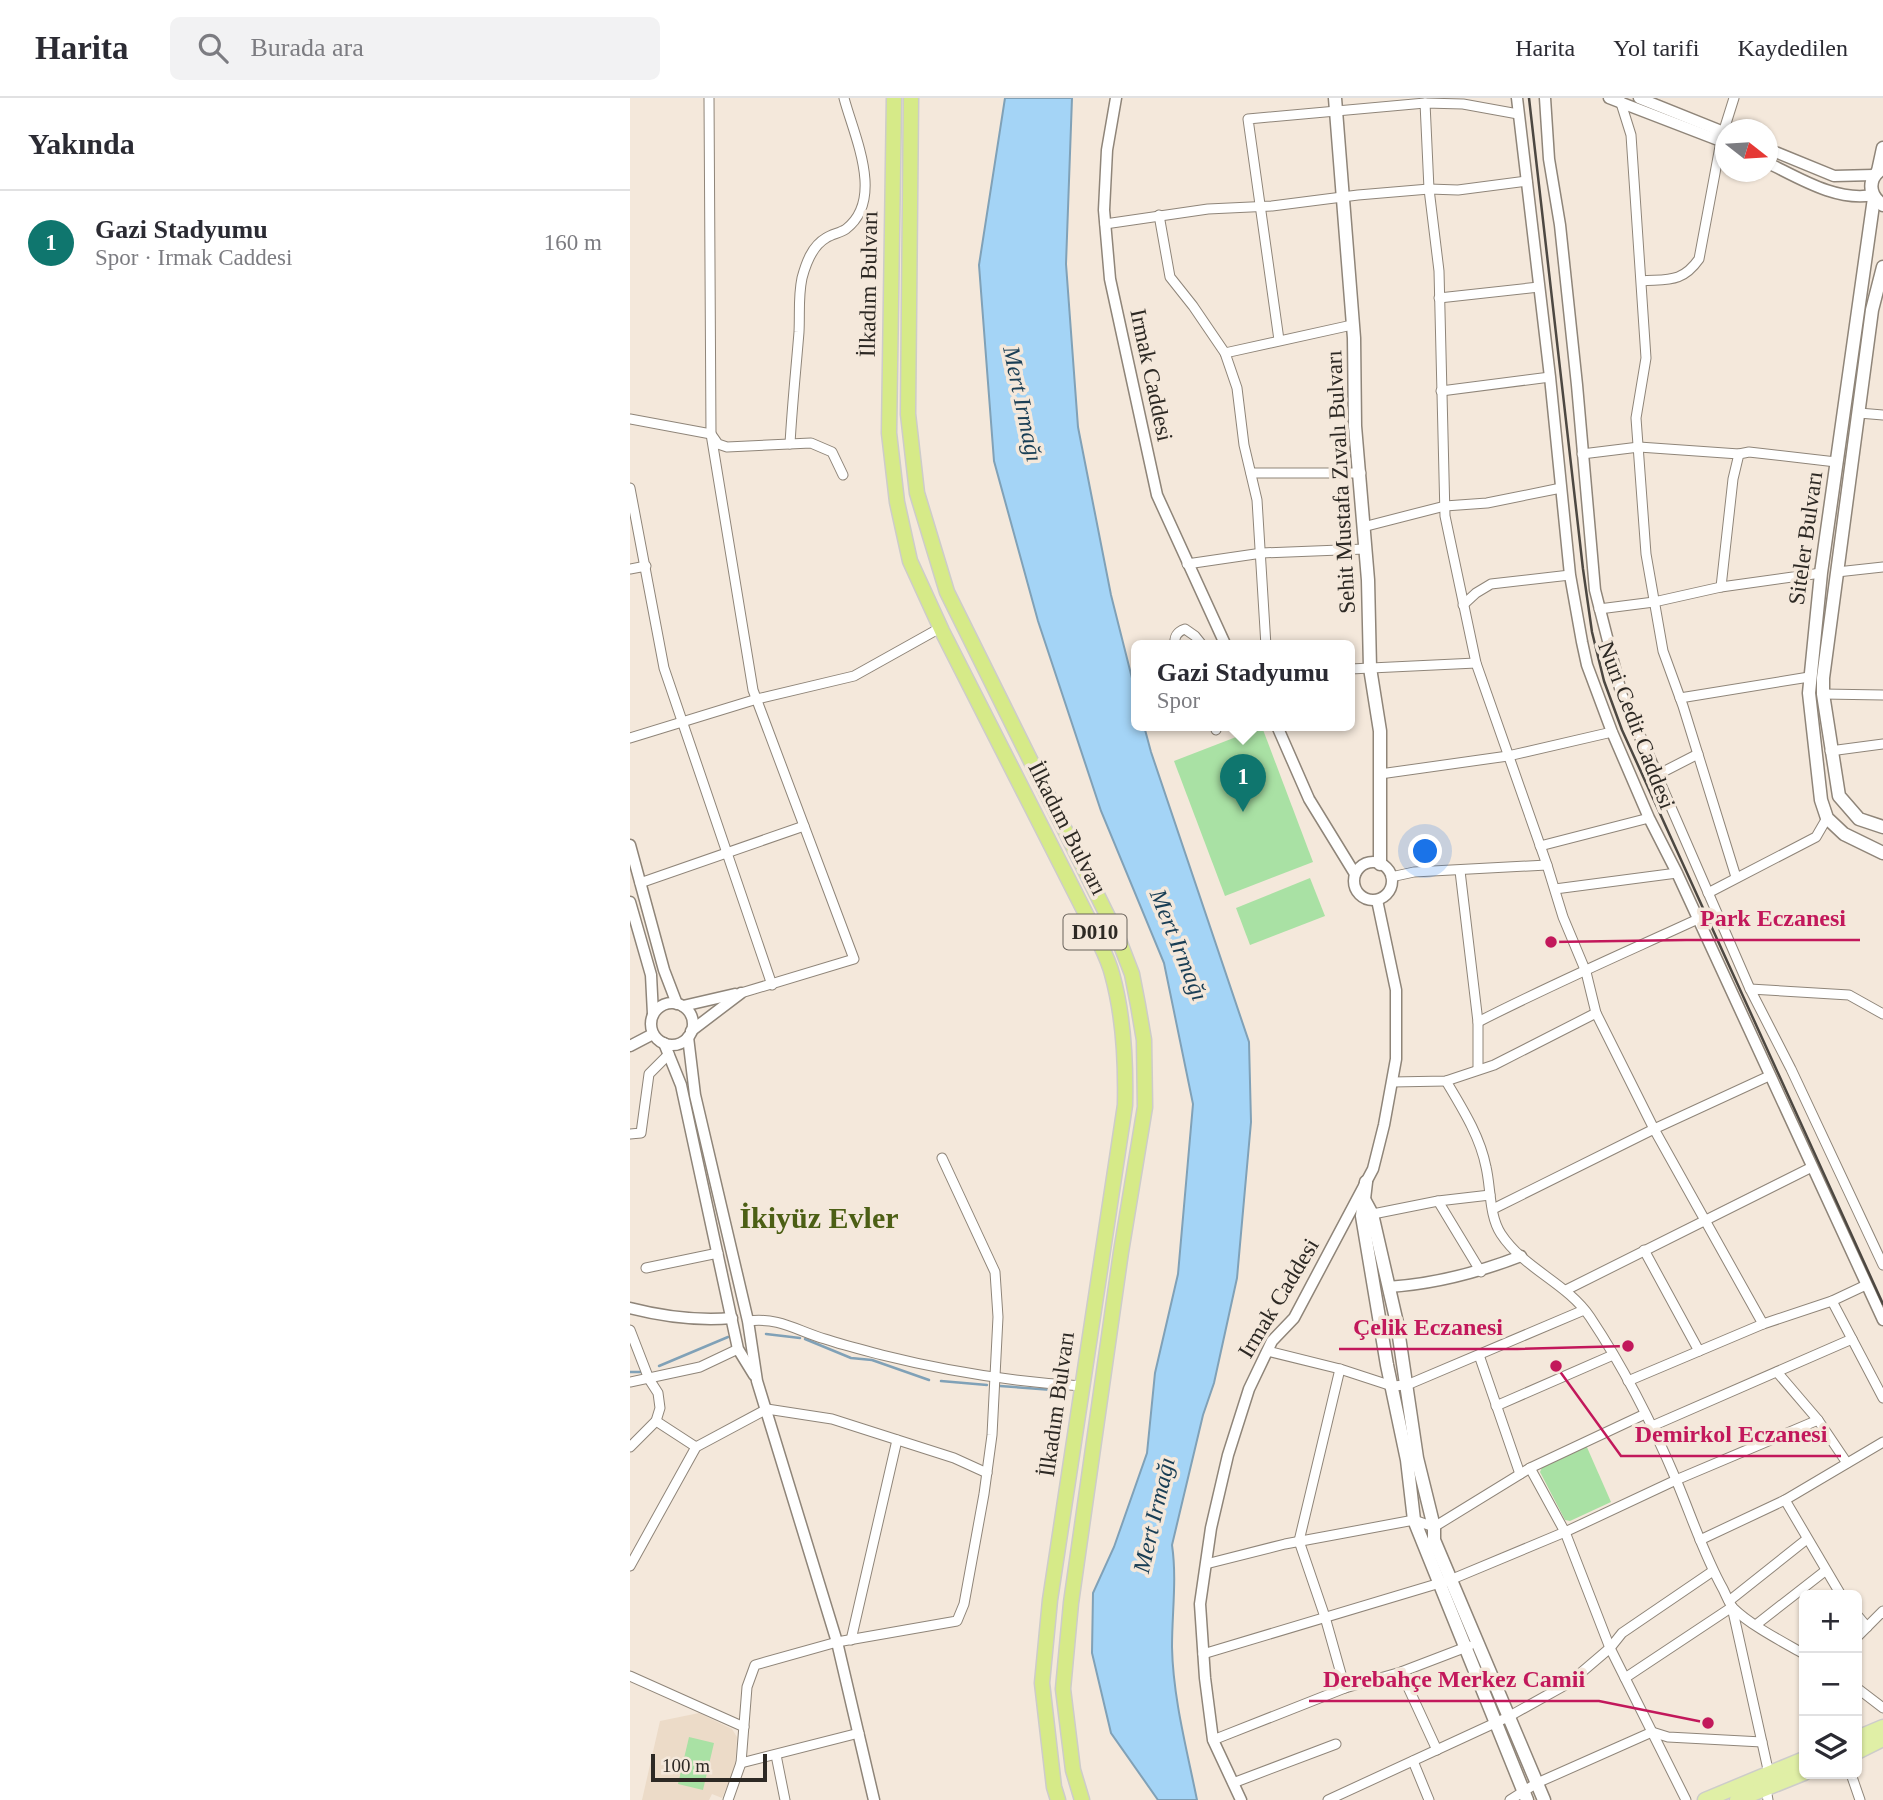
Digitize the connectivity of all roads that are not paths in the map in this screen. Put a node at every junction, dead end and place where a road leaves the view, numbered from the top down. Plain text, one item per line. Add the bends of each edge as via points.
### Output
1 (709, 98) edge
2 (845, 98) edge
3 (894, 98) edge
4 (911, 98) edge
5 (1116, 98) edge
6 (1517, 98) edge
7 (1545, 98) edge
8 (1609, 98) edge
9 (1639, 98) edge
10 (1734, 98) edge
11 (1620, 100) edge
12 (1425, 103) junction
13 (1335, 104) edge
14 (1518, 114) junction
15 (1729, 119) edge
16 (1715, 134) edge
17 (1715, 135) edge
18 (1883, 148) edge
19 (1778, 153) edge
20 (1778, 167) edge
21 (1878, 171) edge
22 (1715, 172) edge
23 (1527, 181) junction
24 (1429, 189) junction
25 (1343, 198) junction
26 (1877, 199) edge
27 (1259, 207) junction
28 (1160, 215) junction
29 (1105, 224) junction
30 (1883, 267) edge
31 (1642, 281) junction
32 (1539, 287) junction
33 (1439, 298) junction
34 (1352, 325) junction
35 (1279, 340) junction
36 (1225, 353) junction
37 (1550, 377) junction
38 (1441, 391) junction
39 (1859, 413) junction
40 (1883, 415) edge
41 (630, 419) edge
42 (711, 435) junction
43 (790, 444) junction
44 (1639, 447) junction
45 (1582, 454) junction
46 (1740, 454) junction
47 (1836, 462) junction
48 (1251, 473) junction
49 (1361, 473) junction
50 (843, 475) dead end
51 (630, 488) edge
52 (1561, 488) junction
53 (1444, 506) junction
54 (1363, 527) junction
55 (1365, 549) junction
56 (1262, 553) junction
57 (1187, 564) junction
58 (646, 566) junction
59 (1883, 567) edge
60 (630, 569) edge
61 (1837, 572) junction
62 (1821, 573) junction
63 (1570, 575) junction
64 (1721, 587) junction
65 (1654, 602) junction
66 (1463, 605) junction
67 (1599, 609) junction
68 (940, 628) junction
69 (1175, 640) edge
70 (1198, 640) edge
71 (1223, 640) edge
72 (1265, 640) edge
73 (1476, 663) junction
74 (1370, 668) junction
75 (1355, 669) edge
76 (1809, 677) junction
77 (1823, 694) junction
78 (1883, 695) edge
79 (1680, 698) junction
80 (757, 699) junction
81 (681, 722) junction
82 (1279, 731) edge
83 (1612, 732) junction
84 (630, 738) edge
85 (1883, 744) edge
86 (1830, 751) junction
87 (1698, 754) junction
88 (1508, 756) junction
89 (1380, 774) junction
90 (1657, 775) junction
91 (1649, 818) junction
92 (1828, 818) junction
93 (804, 826) junction
94 (1883, 827) edge
95 (630, 845) edge
96 (1539, 846) junction
97 (1883, 853) edge
98 (725, 854) junction
99 (1380, 864) junction
100 (1547, 864) junction
101 (1460, 871) junction
102 (1677, 873) junction
103 (1355, 874) junction
104 (1391, 877) junction
105 (1736, 877) junction
106 (640, 883) junction
107 (1555, 889) junction
108 (1708, 893) junction
109 (1377, 900) junction
110 (630, 902) edge
111 (1698, 919) junction
112 (1586, 972) junction
113 (772, 985) junction
114 (1750, 989) junction
115 (741, 993) junction
116 (680, 1005) junction
117 (1597, 1013) junction
118 (653, 1014) junction
119 (1883, 1014) edge
120 (1478, 1022) junction
121 (653, 1034) junction
122 (689, 1034) junction
123 (664, 1043) junction
124 (630, 1046) edge
125 (669, 1054) junction
126 (1478, 1069) junction
127 (1769, 1076) junction
128 (1446, 1081) junction
129 (1392, 1082) junction
130 (1654, 1129) junction
131 (630, 1134) edge
132 (942, 1158) dead end
133 (1812, 1167) junction
134 (1366, 1182) junction
135 (1490, 1195) junction
136 (1438, 1201) junction
137 (1493, 1209) junction
138 (1367, 1215) junction
139 (1705, 1219) junction
140 (1644, 1250) junction
141 (718, 1253) junction
142 (1521, 1256) junction
143 (1883, 1265) edge
144 (646, 1268) dead end
145 (1481, 1272) junction
146 (1866, 1285) junction
147 (1388, 1287) junction
148 (1566, 1290) junction
149 (1832, 1301) junction
150 (630, 1308) edge
151 (1584, 1310) junction
152 (732, 1318) junction
153 (1883, 1320) edge
154 (748, 1321) junction
155 (1763, 1324) junction
156 (630, 1330) edge
157 (1852, 1339) junction
158 (738, 1349) junction
159 (1267, 1351) junction
160 (1699, 1351) junction
161 (1479, 1355) junction
162 (1613, 1355) junction
163 (1340, 1369) junction
164 (1777, 1371) junction
165 (994, 1376) junction
166 (649, 1379) junction
167 (758, 1381) junction
168 (1628, 1381) junction
169 (630, 1382) edge
170 (1392, 1385) junction
171 (1407, 1385) junction
172 (1082, 1386) junction
173 (1883, 1398) edge
174 (1496, 1406) junction
175 (767, 1409) junction
176 (1645, 1414) junction
177 (1818, 1420) junction
178 (656, 1421) junction
179 (1650, 1427) junction
180 (897, 1440) junction
181 (1883, 1442) edge
182 (630, 1447) edge
183 (696, 1447) junction
184 (1847, 1463) junction
185 (1530, 1468) junction
186 (987, 1473) junction
187 (1520, 1474) junction
188 (1676, 1480) junction
189 (1785, 1500) junction
190 (1414, 1520) junction
191 (1434, 1527) junction
192 (1565, 1532) junction
193 (1807, 1539) junction
194 (1700, 1540) junction
195 (1299, 1541) junction
196 (1206, 1564) junction
197 (630, 1566) edge
198 (1713, 1571) junction
199 (1825, 1571) junction
200 (1444, 1582) junction
201 (1838, 1590) edge
202 (1731, 1604) junction
203 (1883, 1612) edge
204 (1325, 1617) junction
205 (1862, 1621) edge
206 (1757, 1625) junction
207 (1867, 1627) junction
208 (1862, 1632) edge
209 (851, 1640) junction
210 (836, 1642) junction
211 (1471, 1645) junction
212 (1609, 1648) junction
213 (1802, 1653) edge
214 (1203, 1654) junction
215 (1401, 1672) junction
216 (630, 1676) edge
217 (1625, 1678) junction
218 (1345, 1688) junction
219 (1862, 1692) edge
220 (1883, 1708) edge
221 (1503, 1720) junction
222 (744, 1727) junction
223 (1883, 1727) edge
224 (1652, 1732) junction
225 (859, 1733) junction
226 (1862, 1736) edge
227 (1883, 1739) edge
228 (1213, 1740) junction
229 (1762, 1742) junction
230 (1336, 1744) dead end
231 (1437, 1750) junction
232 (1862, 1750) edge
233 (776, 1755) junction
234 (1413, 1761) junction
235 (1799, 1761) edge
236 (741, 1763) junction
237 (1769, 1773) junction
238 (1799, 1776) edge
239 (1853, 1779) edge
240 (1233, 1783) junction
241 (1537, 1783) junction
242 (1767, 1794) edge
243 (1526, 1797) edge
244 (728, 1800) edge
245 (785, 1800) edge
246 (874, 1800) edge
247 (1058, 1800) edge
248 (1082, 1800) edge
249 (1241, 1800) edge
250 (1328, 1800) edge
251 (1429, 1800) edge
252 (1510, 1800) edge
253 (1544, 1800) edge
254 (1686, 1800) edge
255 (1705, 1800) edge
256 (1737, 1800) edge
257 (1860, 1800) edge

1 - 42 street
2 - 43 street via 866,188 860,213 845,230 825,238 812,251 803,277
3 - 68 highway, İlkadım Bulvarı / D010 via 889,433 910,561
4 - 248 highway, İlkadım Bulvarı / D010 via 908,414 917,493 947,592 1117,934 1132,974 1144,1040 1144,1107 1071,1602 1063,1689 1073,1770
5 - 29 street, Irmak Caddesi via 1107,150
6 - 14 street, Nuri Cedit Caddesi
7 - 45 street, Nuri Cedit Caddesi
8 - 11 street
9 - 16 street
10 - 15 street
11 - 17 street
11 - 31 street via 1630,135
12 - 13 street
12 - 14 street
12 - 24 street
13 - 25 main road, Sehit Mustafa Zıvalı Bulvarı
13 - 27 street via 1248,119
14 - 23 street, Nuri Cedit Caddesi
18 - 21 main road, Siteler Bulvarı
19 - 21 street via 1834,176
20 - 26 street via 1832,191
21 - 26 main road, Siteler Bulvarı via 1871,185
22 - 31 street via 1699,259 1691,271 1677,279
23 - 24 street
23 - 32 street, Nuri Cedit Caddesi
24 - 25 street
24 - 33 street
25 - 27 street
25 - 34 main road, Sehit Mustafa Zıvalı Bulvarı
26 - 47 main road, Siteler Bulvarı
27 - 28 street
27 - 35 street
28 - 29 street
28 - 36 street via 1170,277
29 - 57 street, Irmak Caddesi via 1110,279 1157,495
30 - 39 main road, Siteler Bulvarı via 1872,310
31 - 44 street via 1647,358 1636,418
32 - 33 street
32 - 37 street, Nuri Cedit Caddesi
33 - 38 street
34 - 35 street
34 - 49 main road, Sehit Mustafa Zıvalı Bulvarı
35 - 36 street
36 - 48 street via 1237,388
37 - 38 street
37 - 52 street, Nuri Cedit Caddesi
38 - 53 street
39 - 40 street
39 - 61 main road, Siteler Bulvarı
41 - 42 street
42 - 43 street via 727,447
42 - 80 street
43 - 50 street via 810,443 832,452
44 - 45 street
44 - 46 street
44 - 65 street
45 - 67 street, Nuri Cedit Caddesi
46 - 47 street
46 - 64 street
47 - 62 main road, Siteler Bulvarı
48 - 49 street
48 - 56 street
49 - 54 main road, Sehit Mustafa Zıvalı Bulvarı
51 - 58 street
52 - 53 street via 1487,503
52 - 63 street, Nuri Cedit Caddesi
53 - 54 street
53 - 66 street
54 - 55 main road, Sehit Mustafa Zıvalı Bulvarı
55 - 56 street
55 - 74 main road, Sehit Mustafa Zıvalı Bulvarı
56 - 57 street
56 - 72 street
57 - 71 street, Irmak Caddesi
58 - 60 street
58 - 81 street via 664,668
59 - 61 street
61 - 77 main road, Siteler Bulvarı
62 - 64 street
62 - 76 main road, Siteler Bulvarı
63 - 66 street via 1490,584
63 - 83 street, Nuri Cedit Caddesi via 1587,665
64 - 65 street
65 - 67 street
65 - 79 street via 1663,651
66 - 73 street
67 - 90 street, Nuri Cedit Caddesi via 1622,696
68 - 80 street via 853,676
68 - 172 highway, İlkadım Bulvarı / D010 via 1093,928 1119,1006 1125,1105
69 - 70 street via 1185,629
73 - 74 street
73 - 88 street
74 - 75 street
74 - 89 main road, Sehit Mustafa Zıvalı Bulvarı via 1380,731
76 - 79 street
76 - 92 main road, Siteler Bulvarı via 1821,800
77 - 78 street
77 - 86 main road, Siteler Bulvarı
79 - 87 street
80 - 81 street
80 - 93 street
81 - 84 street
81 - 98 street
82 - 103 street via 1309,799
83 - 88 street
83 - 91 street, Nuri Cedit Caddesi
85 - 86 street
86 - 94 main road, Siteler Bulvarı via 1839,796 1859,819
87 - 90 street
87 - 105 street
88 - 89 street
88 - 96 street
89 - 99 main road, Sehit Mustafa Zıvalı Bulvarı
90 - 108 street
91 - 96 street
91 - 102 street, Nuri Cedit Caddesi
92 - 97 main road via 1844,834
92 - 105 street via 1816,837
93 - 98 street
93 - 113 street via 854,960
95 - 106 street
96 - 100 street
98 - 106 street
98 - 113 street
99 - 103 street via 1368,863
99 - 104 street
100 - 101 street
100 - 107 street
101 - 104 street
101 - 120 street
102 - 107 street
102 - 111 street, Nuri Cedit Caddesi
103 - 109 street via 1354,886 1360,896
104 - 109 street via 1387,894
105 - 108 street
106 - 116 street via 664,970
107 - 112 street
108 - 114 street
109 - 129 street, Irmak Caddesi via 1396,990
110 - 118 street via 651,975
111 - 112 street
111 - 127 street, Nuri Cedit Caddesi
112 - 117 street
112 - 120 street via 1546,986
113 - 115 street
114 - 119 street via 1849,995
114 - 143 street
115 - 116 street
115 - 122 street
116 - 118 street via 663,1005
116 - 122 street via 691,1017
117 - 126 street
117 - 130 street
118 - 121 street
120 - 126 street
121 - 123 street
121 - 124 street
122 - 123 street via 677,1044
122 - 154 street via 695,1096
123 - 125 street
125 - 131 street via 649,1074 641,1133
125 - 141 street via 681,1085
126 - 128 street
127 - 130 street
127 - 133 street, Nuri Cedit Caddesi
128 - 129 street
128 - 135 street via 1472,1127 1486,1165
129 - 134 street, Irmak Caddesi via 1373,1169
130 - 137 street
130 - 139 street
132 - 165 street via 995,1272
133 - 139 street
133 - 146 street, Nuri Cedit Caddesi
134 - 138 main road
134 - 159 street, Irmak Caddesi via 1294,1318
135 - 136 street
135 - 137 street
136 - 138 street
136 - 145 street
137 - 142 street via 1500,1233
138 - 147 main road
138 - 170 main road
139 - 140 street
139 - 155 street
140 - 148 street
140 - 160 street
141 - 144 street
141 - 152 street
142 - 145 street
142 - 148 street
145 - 147 street via 1424,1285
146 - 149 street
146 - 153 street, Nuri Cedit Caddesi
147 - 171 main road
148 - 151 street
149 - 155 street
149 - 157 street
150 - 152 street via 676,1318
151 - 161 street
151 - 162 street
152 - 158 street
154 - 165 street via 781,1322 884,1355
154 - 167 street
155 - 160 street
156 - 166 street
157 - 164 street
157 - 173 street
158 - 166 street via 699,1367
158 - 167 street
159 - 163 street
159 - 196 street, Irmak Caddesi via 1249,1389 1228,1455
160 - 168 street
161 - 171 street
161 - 174 street
162 - 168 street
162 - 174 street
163 - 170 street
163 - 195 street
164 - 177 street
164 - 179 street
165 - 172 street
165 - 186 street
166 - 169 street
166 - 178 street via 660,1408
167 - 175 street
168 - 176 street
170 - 171 street
170 - 190 main road
171 - 191 main road via 1417,1458
172 - 247 highway, İlkadım Bulvarı / D010 via 1042,1683
174 - 187 street
175 - 180 street via 832,1419
175 - 183 street
175 - 210 street
176 - 179 street
176 - 185 street
177 - 184 street
177 - 188 street
178 - 182 street
178 - 183 street
179 - 188 street
180 - 186 street
180 - 209 street
181 - 184 street
183 - 197 street
184 - 189 street
185 - 187 street
185 - 192 street
186 - 209 street via 964,1604 957,1620
187 - 191 street
188 - 192 street
188 - 194 street
189 - 193 street
189 - 194 street
190 - 191 street
190 - 195 street
190 - 200 main road
191 - 200 main road
192 - 200 street
192 - 212 street
193 - 199 street
193 - 202 street
194 - 198 street
195 - 196 street
195 - 204 street
196 - 214 street, Irmak Caddesi via 1200,1604
198 - 202 street
198 - 212 street via 1622,1633
199 - 201 street
199 - 206 street
200 - 204 street
200 - 211 main road
202 - 206 street
202 - 217 street
202 - 229 street
203 - 207 street
204 - 214 street
204 - 218 street
205 - 207 street
206 - 213 street
207 - 208 street
209 - 210 street
210 - 222 street via 755,1665 747,1687
210 - 225 street
211 - 215 street
211 - 221 main road
212 - 217 street
212 - 221 street via 1569,1683
214 - 228 street, Irmak Caddesi
215 - 218 street
215 - 231 street
216 - 222 street
217 - 224 street
218 - 228 street
219 - 220 street
221 - 231 street
221 - 241 main road
221 - 243 main road
222 - 236 street
223 - 226 main road
224 - 229 street via 1668,1737
224 - 241 street
224 - 254 street
225 - 233 street
225 - 246 street
227 - 232 main road
228 - 240 street, Irmak Caddesi
229 - 237 street
230 - 240 street
231 - 234 street
233 - 236 street
233 - 245 street
234 - 250 street
234 - 251 street
235 - 237 main road
236 - 244 street
237 - 255 main road
238 - 242 main road
239 - 257 street
240 - 249 street, Irmak Caddesi
241 - 243 street
241 - 253 main road
242 - 256 main road
243 - 252 street

